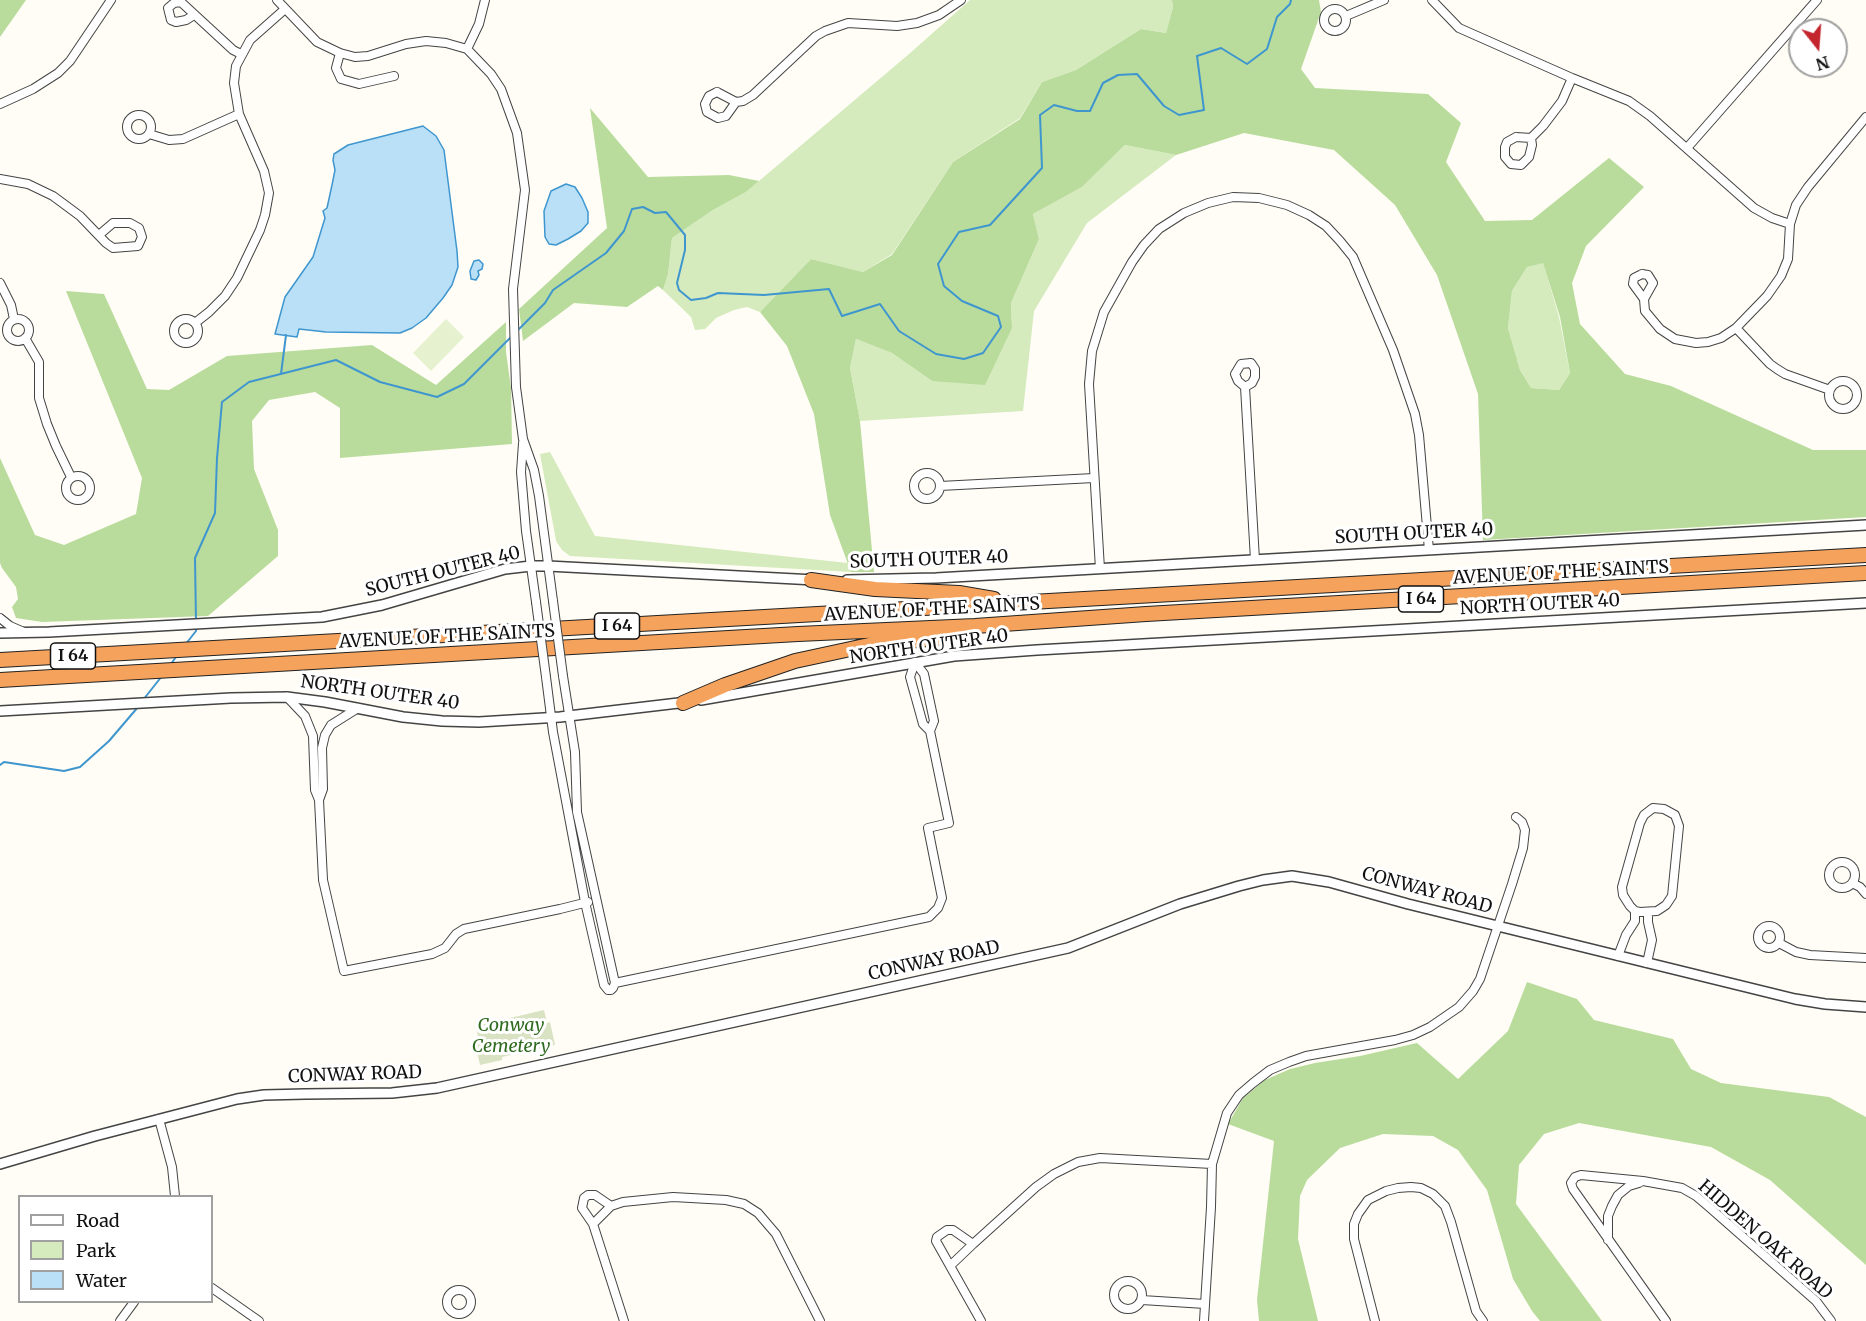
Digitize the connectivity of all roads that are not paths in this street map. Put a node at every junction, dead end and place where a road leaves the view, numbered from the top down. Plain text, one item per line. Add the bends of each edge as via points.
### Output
1 (111, 0) edge
2 (277, 0) edge
3 (484, 0) edge
4 (961, 0) edge
5 (1384, 0) edge
6 (1432, 0) edge
7 (1817, 0) edge
8 (285, 9) junction
9 (194, 15) dead end
10 (1346, 16) dead end
11 (467, 50) junction
12 (340, 53) junction
13 (241, 54) junction
14 (394, 76) dead end
15 (1572, 78) junction
16 (736, 102) dead end
17 (0, 104) edge
18 (239, 114) junction
19 (1866, 117) edge
20 (149, 134) dead end
21 (1531, 138) dead end
22 (1687, 148) junction
23 (0, 179) edge
24 (1790, 224) junction
25 (99, 235) junction
26 (0, 283) edge
27 (1644, 300) dead end
28 (15, 319) junction
29 (195, 323) dead end
30 (1736, 328) junction
31 (25, 338) junction
32 (1245, 387) dead end
33 (1830, 390) dead end
34 (523, 439) junction
35 (72, 477) dead end
36 (1094, 477) junction
37 (940, 486) dead end
38 (1866, 525) edge
39 (1429, 550) junction
40 (1866, 555) edge
41 (1254, 560) junction
42 (531, 566) junction
43 (548, 566) junction
44 (1100, 568) junction
45 (1866, 573) edge
46 (812, 580) junction
47 (1017, 603) junction
48 (1866, 603) edge
49 (0, 618) edge
50 (975, 626) junction
51 (0, 633) edge
52 (26, 633) junction
53 (0, 660) edge
54 (915, 662) junction
55 (0, 680) edge
56 (287, 697) junction
57 (683, 703) junction
58 (358, 708) junction
59 (0, 711) edge
60 (569, 716) junction
61 (551, 717) junction
62 (930, 731) junction
63 (319, 800) junction
64 (1516, 817) dead end
65 (1852, 883) dead end
66 (1866, 894) edge
67 (595, 900) junction
68 (585, 902) junction
69 (1635, 911) junction
70 (1648, 912) junction
71 (1497, 926) junction
72 (1632, 929) junction
73 (1649, 931) junction
74 (1779, 943) dead end
75 (1618, 956) junction
76 (1866, 958) edge
77 (1647, 963) junction
78 (615, 983) junction
79 (1866, 1007) edge
80 (159, 1119) junction
81 (0, 1164) edge
82 (1212, 1164) junction
83 (1643, 1181) junction
84 (175, 1195) edge
85 (611, 1206) junction
86 (592, 1224) junction
87 (1608, 1240) junction
88 (973, 1244) junction
89 (951, 1265) junction
90 (213, 1289) edge
91 (1142, 1300) dead end
92 (133, 1303) edge
93 (1205, 1304) junction
94 (120, 1321) edge
95 (259, 1321) edge
96 (624, 1321) edge
97 (820, 1321) edge
98 (981, 1321) edge
99 (1204, 1321) edge
100 (1375, 1321) edge
101 (1483, 1321) edge
102 (1666, 1321) edge
103 (1831, 1321) edge

1 - 17 street via 58,73
2 - 8 street
3 - 11 street
4 - 16 street via 939,15 917,22 897,26 848,23 825,31 753,95
5 - 10 street
6 - 15 street via 1459,28
7 - 22 street
8 - 12 street via 317,42
8 - 13 street via 250,40
9 - 13 street
11 - 12 street via 426,41 368,56
11 - 34 street via 501,89 517,133 525,190 513,289 516,387
12 - 14 street via 336,68 341,80 359,84
13 - 18 street via 234,83
15 - 21 street via 1562,101
15 - 22 street via 1629,101
18 - 20 street via 183,140
18 - 29 street via 264,171 268,193 265,215 237,278 225,296
19 - 24 street via 1808,187
22 - 24 street via 1754,208
23 - 25 street via 28,184 54,196
24 - 30 street via 1788,259 1780,276
25 - 25 street via 117,249 138,246 142,237 139,228 130,223 113,223
26 - 28 street
27 - 30 street via 1645,311 1675,339 1708,342
28 - 31 street via 28,325
28 - 31 street via 7,327 7,334 15,341
30 - 33 street via 1777,369
31 - 35 street via 39,362 39,398 47,424
32 - 41 street
34 - 42 street via 521,472
34 - 43 street via 538,487
36 - 37 street
36 - 39 street via 1092,351 1108,304 1132,262 1159,229 1184,213 1233,197 1259,198 1309,214 1326,226 1353,257 1393,350 1415,414
36 - 44 street
38 - 39 street, SOUTH OUTER 40
39 - 41 street, SOUTH OUTER 40
40 - 47 highway, AVENUE OF THE SAINTS / I 64
41 - 44 street, SOUTH OUTER 40
42 - 43 street, SOUTH OUTER 40
42 - 52 street, SOUTH OUTER 40 via 471,578 353,612
42 - 61 street, bridge
43 - 46 street, SOUTH OUTER 40
43 - 60 street, bridge
44 - 46 street, SOUTH OUTER 40 via 936,578
45 - 50 highway, AVENUE OF THE SAINTS / I 64
46 - 47 highway via 875,589 959,593
47 - 53 highway, AVENUE OF THE SAINTS / I 64
48 - 54 street, NORTH OUTER 40 via 1037,650
49 - 52 street
50 - 55 highway, AVENUE OF THE SAINTS / I 64
50 - 57 highway via 938,638 869,645 795,661
51 - 52 street, SOUTH OUTER 40
54 - 57 street, NORTH OUTER 40
54 - 62 street via 924,675 934,721
54 - 62 street via 910,677 923,724
56 - 58 street, NORTH OUTER 40
56 - 59 street, NORTH OUTER 40
56 - 63 street via 310,725
57 - 60 street, NORTH OUTER 40
58 - 61 street, NORTH OUTER 40 via 442,721
58 - 63 street via 331,725 324,735 323,789
60 - 61 street, NORTH OUTER 40
60 - 67 street via 578,812
61 - 68 street
62 - 78 street via 948,823 928,828 942,898 929,917
63 - 68 street via 323,880 344,971 439,952 464,929
64 - 71 street via 1525,830 1523,848
65 - 66 street
67 - 68 street
67 - 78 street
68 - 78 street via 605,988 611,990
69 - 70 street
69 - 70 street via 1622,887 1640,823 1653,808 1664,809 1675,815 1679,826 1672,896 1666,905
69 - 72 street
70 - 73 street
71 - 75 street, CONWAY ROAD
71 - 80 street, CONWAY ROAD via 1309,878 1263,880 1180,904 1068,948 437,1088 374,1094 264,1095 219,1102
71 - 82 street via 1480,979 1453,1012 1413,1035 1306,1056 1270,1070 1239,1095 1227,1113
72 - 73 street
72 - 75 street
73 - 77 street via 1652,940
74 - 76 street via 1810,955
75 - 77 street, CONWAY ROAD
77 - 79 street, CONWAY ROAD via 1795,999
80 - 81 street, CONWAY ROAD
80 - 84 street
82 - 88 street via 1100,1158 1078,1162 1036,1187
82 - 93 street
83 - 87 street via 1618,1195 1608,1216
83 - 87 street, HIDDEN OAK ROAD via 1581,1175 1571,1183
83 - 103 street, HIDDEN OAK ROAD via 1682,1188 1696,1196 1816,1301
85 - 86 street
85 - 86 street via 595,1195 584,1198 582,1208
85 - 97 street via 673,1197 744,1204 758,1213 776,1234
86 - 96 street
87 - 102 street
88 - 89 street
88 - 89 street via 953,1230 937,1237 939,1249
89 - 98 street
90 - 95 street
91 - 93 street
92 - 94 street
93 - 99 street
100 - 101 street via 1353,1234 1354,1224 1368,1200 1398,1188 1421,1188 1444,1206 1476,1311

